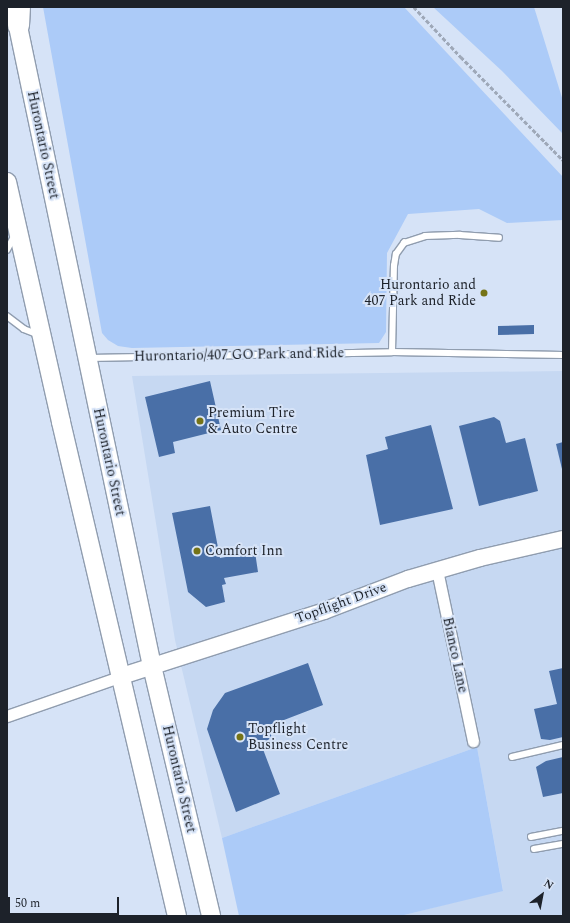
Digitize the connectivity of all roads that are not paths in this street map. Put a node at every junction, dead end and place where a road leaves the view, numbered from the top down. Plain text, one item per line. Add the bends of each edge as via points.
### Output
1 (17, 13) edge
2 (7, 182) edge
3 (18, 231) junction
4 (499, 238) dead end
5 (7, 250) edge
6 (7, 316) edge
7 (41, 336) junction
8 (392, 352) junction
9 (563, 355) edge
10 (86, 358) junction
11 (563, 539) edge
12 (437, 570) junction
13 (152, 666) junction
14 (122, 676) junction
15 (7, 716) edge
16 (473, 741) dead end
17 (563, 745) edge
18 (512, 757) dead end
19 (563, 831) edge
20 (531, 837) dead end
21 (563, 844) edge
22 (534, 849) dead end
23 (177, 916) edge
24 (211, 916) edge

1 - 10 main road, Hurontario Street
2 - 3 main road
3 - 5 lane
3 - 7 main road
4 - 8 lane via 425,236 404,243 396,254 394,266
6 - 7 lane via 24,329
7 - 14 main road
8 - 9 lane, Hurontario/407 GO Park and Ride
8 - 10 lane, Hurontario/407 GO Park and Ride
10 - 13 main road, Hurontario Street
11 - 12 street, Topflight Drive
12 - 13 street, Topflight Drive via 324,611
12 - 16 street, Bianco Lane
13 - 14 street, Topflight Drive
13 - 24 main road, Hurontario Street
14 - 15 street
14 - 23 main road
17 - 18 lane
19 - 20 lane
21 - 22 lane

